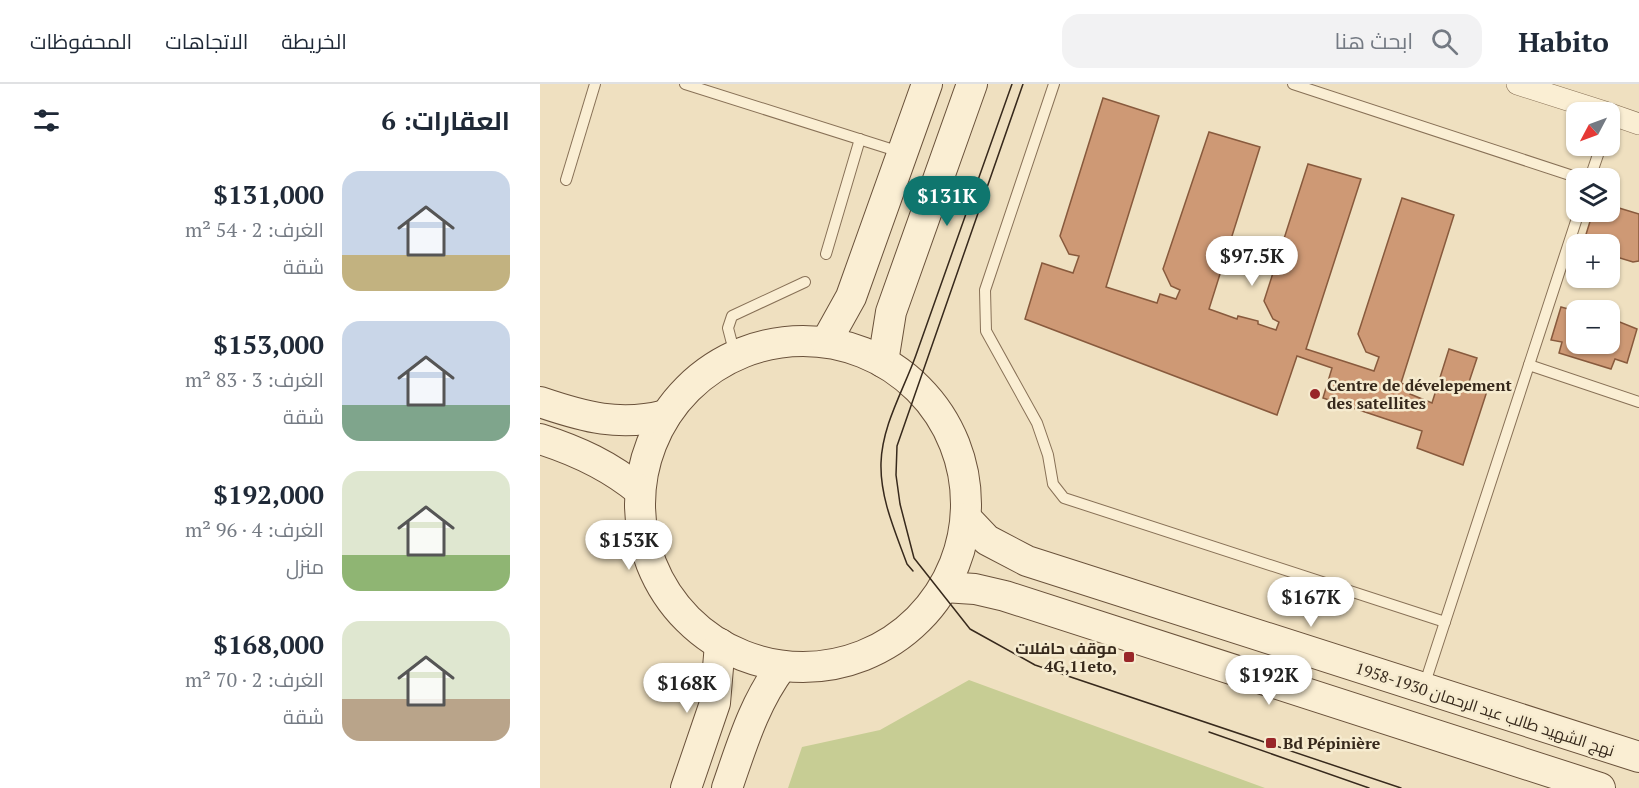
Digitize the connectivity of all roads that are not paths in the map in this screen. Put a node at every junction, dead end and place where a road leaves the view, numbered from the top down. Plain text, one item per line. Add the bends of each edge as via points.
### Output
1 (595, 84) edge
2 (686, 84) edge
3 (927, 84) edge
4 (972, 84) edge
5 (1054, 84) edge
6 (1293, 84) edge
7 (1516, 84) edge
8 (1573, 102) edge
9 (1620, 117) edge
10 (1639, 124) edge
11 (860, 139) junction
12 (904, 153) junction
13 (1566, 174) edge
14 (566, 180) dead end
15 (1576, 222) edge
16 (826, 254) dead end
17 (805, 282) dead end
18 (826, 342) junction
19 (735, 355) junction
20 (883, 362) junction
21 (1529, 365) junction
22 (540, 402) edge
23 (1639, 402) edge
24 (666, 415) junction
25 (540, 439) edge
26 (640, 491) junction
27 (966, 518) junction
28 (944, 588) junction
29 (1445, 622) junction
30 (720, 644) junction
31 (782, 666) junction
32 (1423, 689) junction
33 (1639, 758) edge
34 (686, 788) edge
35 (727, 788) edge
36 (1600, 788) edge

1 - 14 lane
2 - 11 lane
3 - 12 main road
4 - 20 main road via 889,318
5 - 29 lane via 985,290 986,331 1037,423 1053,484 1064,498
6 - 13 lane
7 - 8 street
9 - 10 street
11 - 12 lane
11 - 16 lane
12 - 18 main road via 851,297
15 - 21 lane
17 - 19 lane via 732,316 728,328
18 - 19 main road via 773,344
18 - 20 main road
19 - 24 main road via 701,376
20 - 27 main road via 917,387 946,426 963,470
21 - 23 lane
21 - 29 lane
22 - 24 main road via 614,422
24 - 26 main road via 648,452
25 - 26 main road via 602,464
26 - 30 main road via 643,537 658,579 685,616
27 - 28 main road via 959,554
27 - 32 main road, نهج الشهيد طالب عبد الرحمان 1930-1958 via 987,540 1020,558
28 - 31 main road via 913,626 884,647 852,660 817,667
28 - 36 main road via 975,589 1005,596
29 - 32 lane
30 - 31 main road via 739,655
30 - 34 main road via 715,703
31 - 35 main road via 752,716
32 - 33 main road, نهج الشهيد طالب عبد الرحمان 1930-1958

